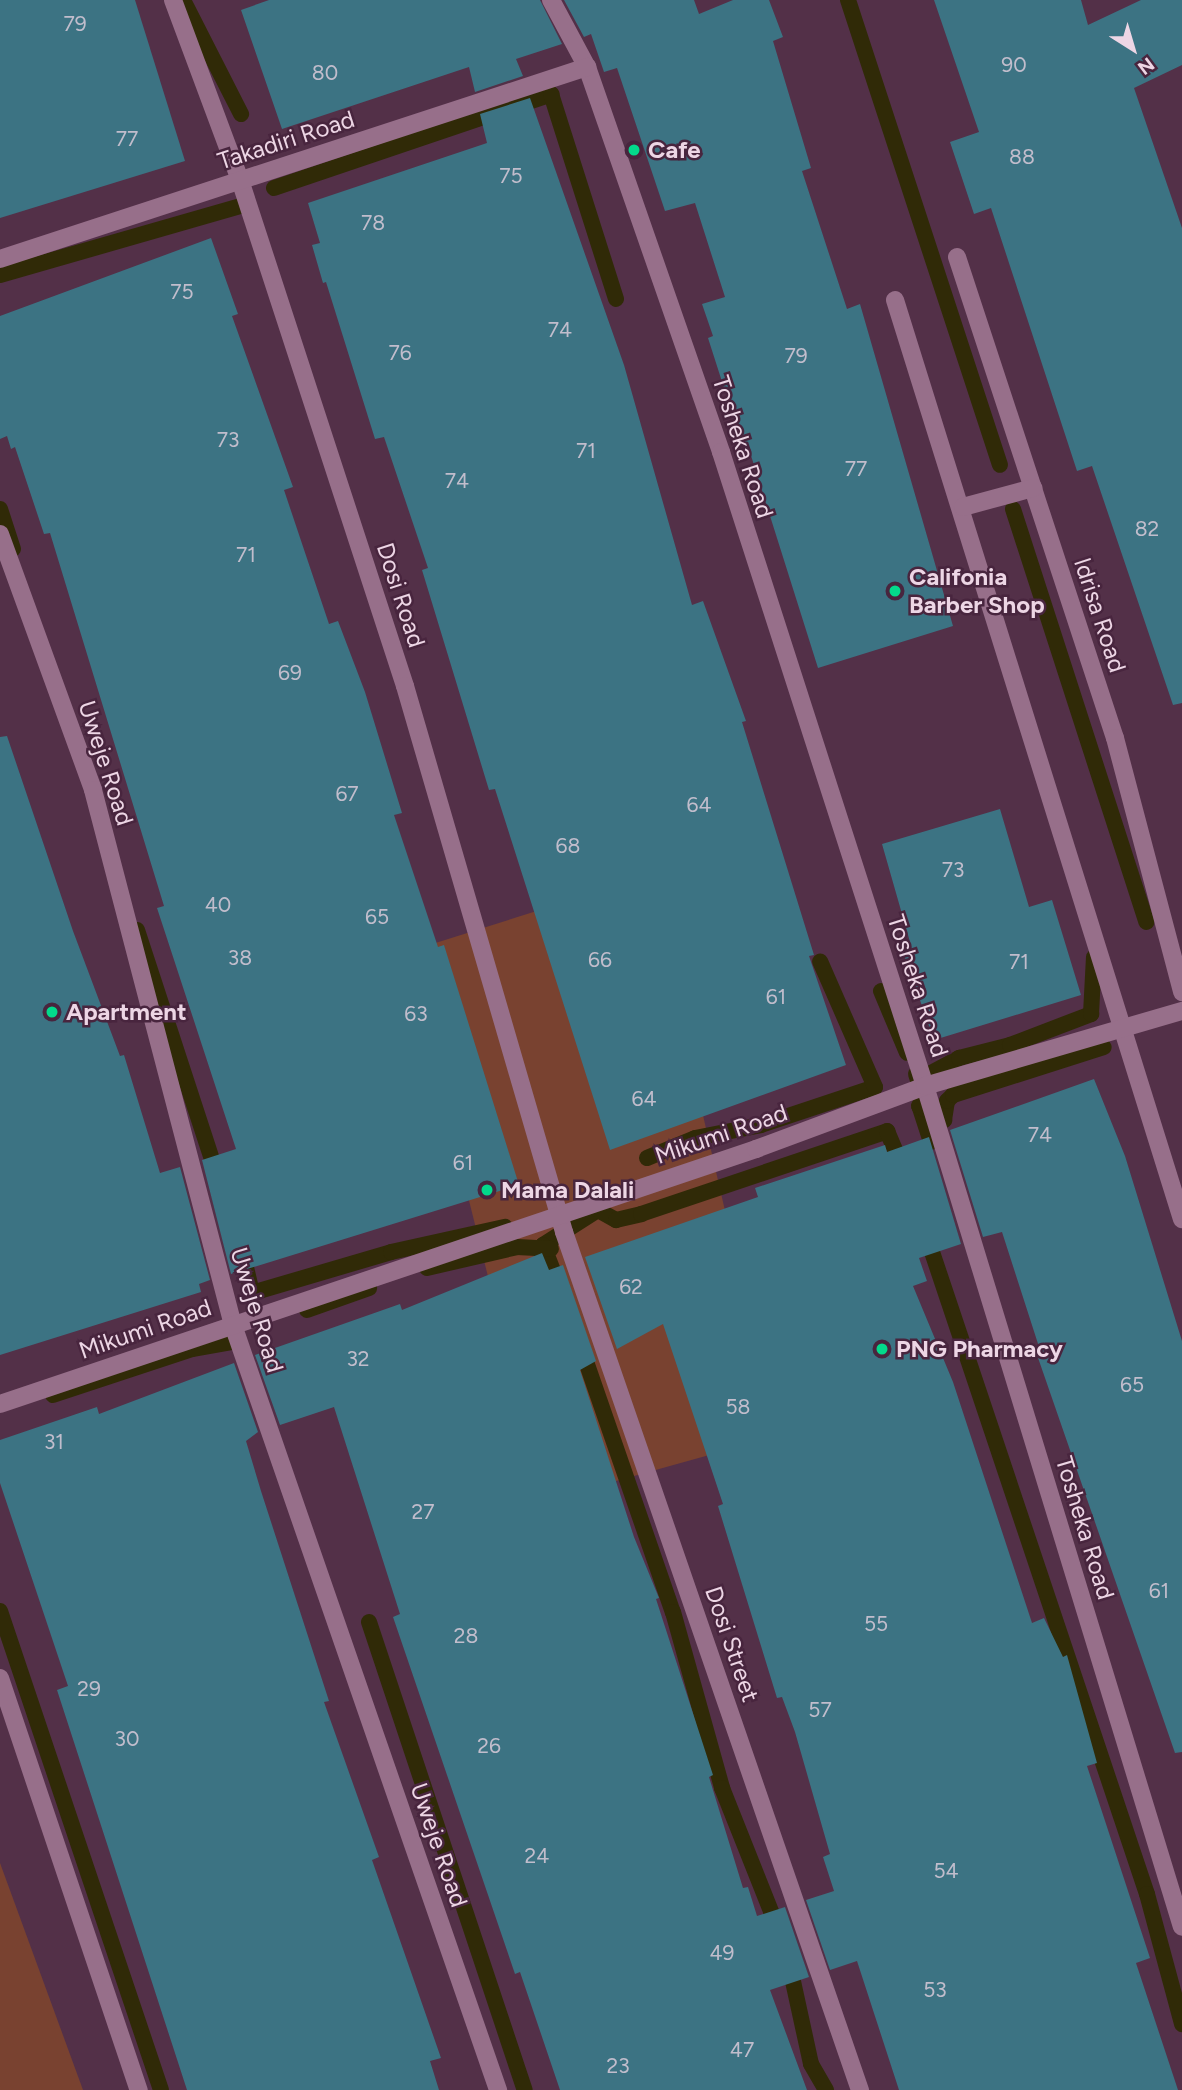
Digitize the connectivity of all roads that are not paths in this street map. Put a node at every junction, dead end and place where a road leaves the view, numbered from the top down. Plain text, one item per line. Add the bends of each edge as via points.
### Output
1 (173, 0) edge
2 (551, 0) edge
3 (587, 67) junction
4 (240, 180) junction
5 (957, 257) dead end
6 (0, 259) edge
7 (895, 300) dead end
8 (1033, 488) junction
9 (963, 507) junction
10 (0, 534) edge
11 (1182, 992) edge
12 (1182, 1011) edge
13 (1124, 1026) junction
14 (925, 1086) junction
15 (560, 1213) junction
16 (1182, 1219) edge
17 (233, 1325) junction
18 (0, 1404) edge
19 (0, 1678) edge
20 (1182, 1927) edge
21 (139, 2090) edge
22 (498, 2090) edge
23 (860, 2090) edge

1 - 4 street, Dosi Road
2 - 3 street, Tosheka Road
3 - 4 street, Takadiri Road
3 - 14 street, Tosheka Road via 721,452
4 - 6 street, Takadiri Road
4 - 15 street, Dosi Road via 405,686
5 - 8 street, Idrisa Road
7 - 9 street
8 - 9 street
8 - 11 street, Idrisa Road via 1115,738
9 - 13 street
10 - 17 street, Uweje Road via 93,790
12 - 13 street, Mikumi Road
13 - 14 street, Mikumi Road
13 - 16 street
14 - 15 street, Mikumi Road via 756,1149
14 - 20 street, Tosheka Road
15 - 17 street, Mikumi Road
15 - 23 street, Dosi Street
17 - 18 street, Mikumi Road
17 - 22 street, Uweje Road
19 - 21 street

